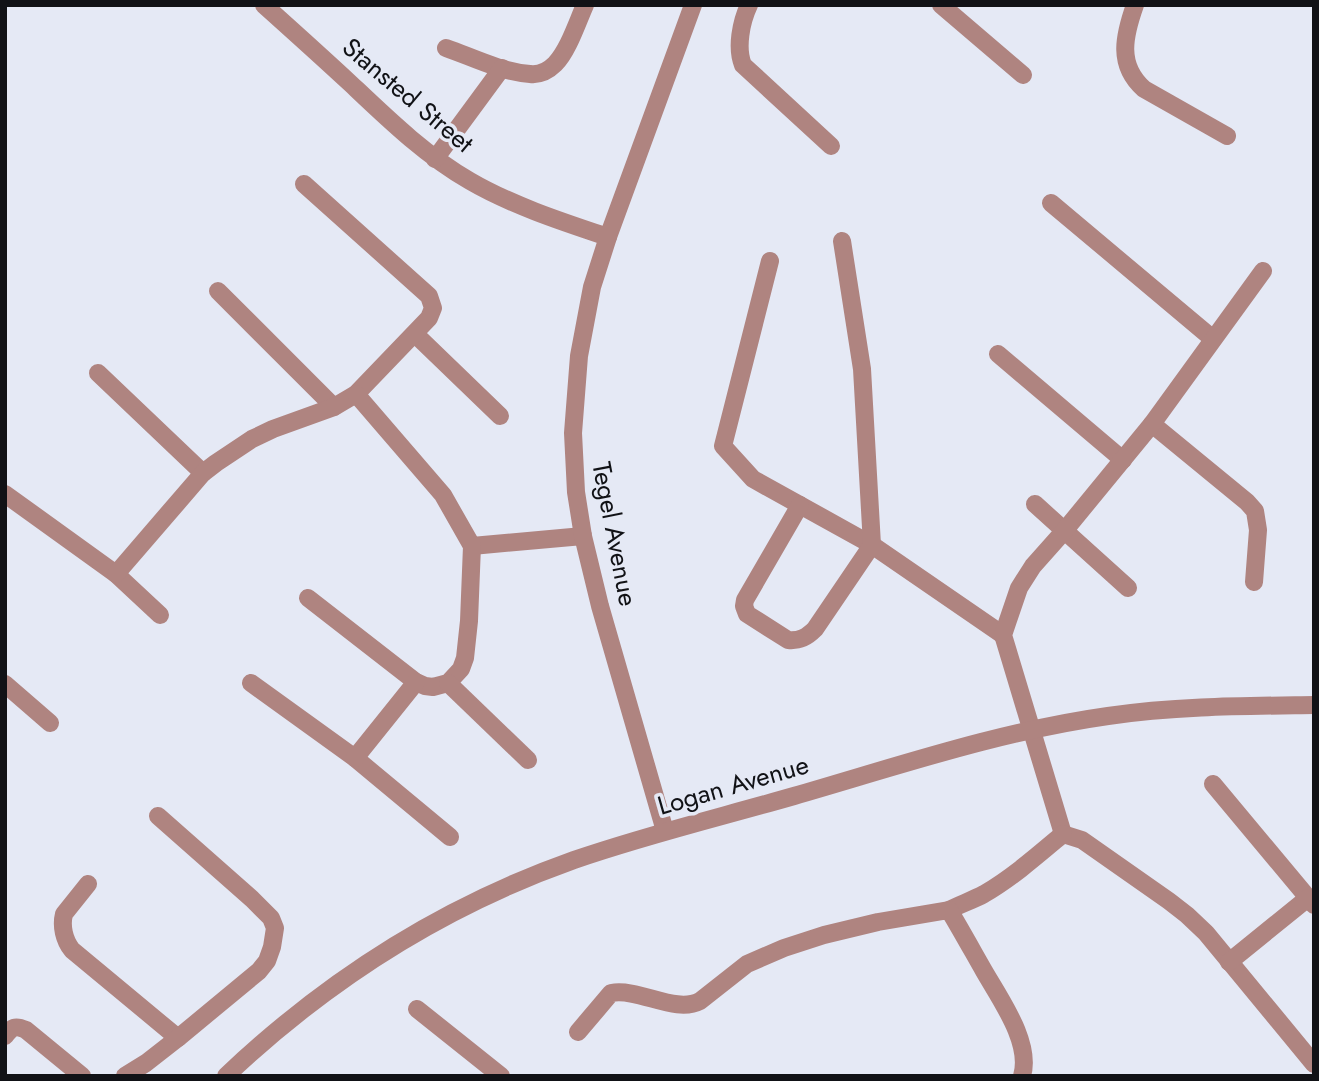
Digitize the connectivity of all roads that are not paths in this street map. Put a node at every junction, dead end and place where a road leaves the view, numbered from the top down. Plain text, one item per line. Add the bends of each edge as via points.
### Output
1 (264, 5) edge
2 (585, 5) edge
3 (694, 5) edge
4 (749, 5) edge
5 (941, 5) edge
6 (1135, 5) edge
7 (446, 48) dead end
8 (502, 68) junction
9 (1023, 75) dead end
10 (1227, 136) dead end
11 (831, 146) dead end
12 (435, 159) junction
13 (304, 184) dead end
14 (1051, 203) dead end
15 (608, 237) junction
16 (842, 241) dead end
17 (770, 261) dead end
18 (1263, 271) dead end
19 (218, 291) dead end
20 (415, 334) junction
21 (1213, 339) junction
22 (999, 354) dead end
23 (98, 373) dead end
24 (356, 394) junction
25 (334, 407) junction
26 (500, 416) dead end
27 (1152, 424) junction
28 (1123, 460) junction
29 (203, 473) junction
30 (5, 494) edge
31 (1035, 504) dead end
32 (800, 505) junction
33 (1065, 530) junction
34 (583, 536) junction
35 (872, 545) junction
36 (472, 546) junction
37 (116, 574) junction
38 (1254, 582) dead end
39 (1128, 588) dead end
40 (308, 598) dead end
41 (160, 615) dead end
42 (1003, 635) junction
43 (416, 682) junction
44 (251, 683) dead end
45 (447, 683) junction
46 (5, 684) edge
47 (1314, 705) edge
48 (50, 723) dead end
49 (1033, 730) junction
50 (355, 758) junction
51 (528, 760) dead end
52 (1213, 783) dead end
53 (158, 816) dead end
54 (664, 831) junction
55 (1063, 834) junction
56 (450, 837) dead end
57 (88, 884) dead end
58 (1311, 901) edge
59 (949, 909) junction
60 (1229, 962) junction
61 (417, 1009) dead end
62 (578, 1032) dead end
63 (5, 1036) edge
64 (178, 1038) junction
65 (1314, 1064) edge
66 (82, 1076) edge
67 (125, 1076) edge
68 (226, 1076) edge
69 (501, 1076) edge
70 (1022, 1076) edge

1 - 12 street, Stansted Street
2 - 8 street via 554,65 531,74
3 - 15 street, Tegel Avenue
4 - 11 street via 743,24 743,65
5 - 9 street
6 - 10 street via 1125,55 1135,81
7 - 8 street
8 - 12 street
12 - 15 street, Stansted Street via 490,192
13 - 20 street via 429,296 431,314
14 - 21 street
15 - 34 street, Tegel Avenue via 592,287 579,356 573,432
16 - 35 street via 862,369
17 - 32 street via 723,446 753,478
18 - 21 street
19 - 25 street
20 - 24 street
20 - 26 street
21 - 27 street
22 - 28 street
23 - 29 street
24 - 25 street
24 - 36 street via 443,495
25 - 29 street via 252,439
27 - 28 street
27 - 38 street via 1255,511
28 - 33 street
29 - 37 street
30 - 37 street
31 - 33 street
32 - 35 street
32 - 35 street via 744,606 747,614 788,640 806,637 816,629
33 - 39 street
33 - 42 street via 1019,587
34 - 36 street
34 - 54 street, Tegel Avenue
35 - 42 street
36 - 45 street via 465,658
37 - 41 street
40 - 43 street
42 - 49 street
43 - 45 street via 433,687
43 - 50 street
44 - 50 street
45 - 51 street
46 - 48 street
47 - 49 street, Logan Avenue via 1184,708
49 - 54 street, Logan Avenue
49 - 55 street
50 - 56 street
52 - 58 street
53 - 64 street via 252,899 275,928 270,954 259,971
54 - 68 street, Logan Avenue via 498,891 415,933 312,1002
55 - 59 street via 993,889
55 - 60 street via 1082,841 1169,901 1206,933
57 - 64 street via 62,919 67,943
58 - 60 street
59 - 62 street via 878,922 784,948 747,964 694,1004 625,991 611,993
59 - 70 street via 1013,1021 1020,1042
60 - 65 street
61 - 69 street
63 - 66 street via 13,1027 26,1030
64 - 67 street

